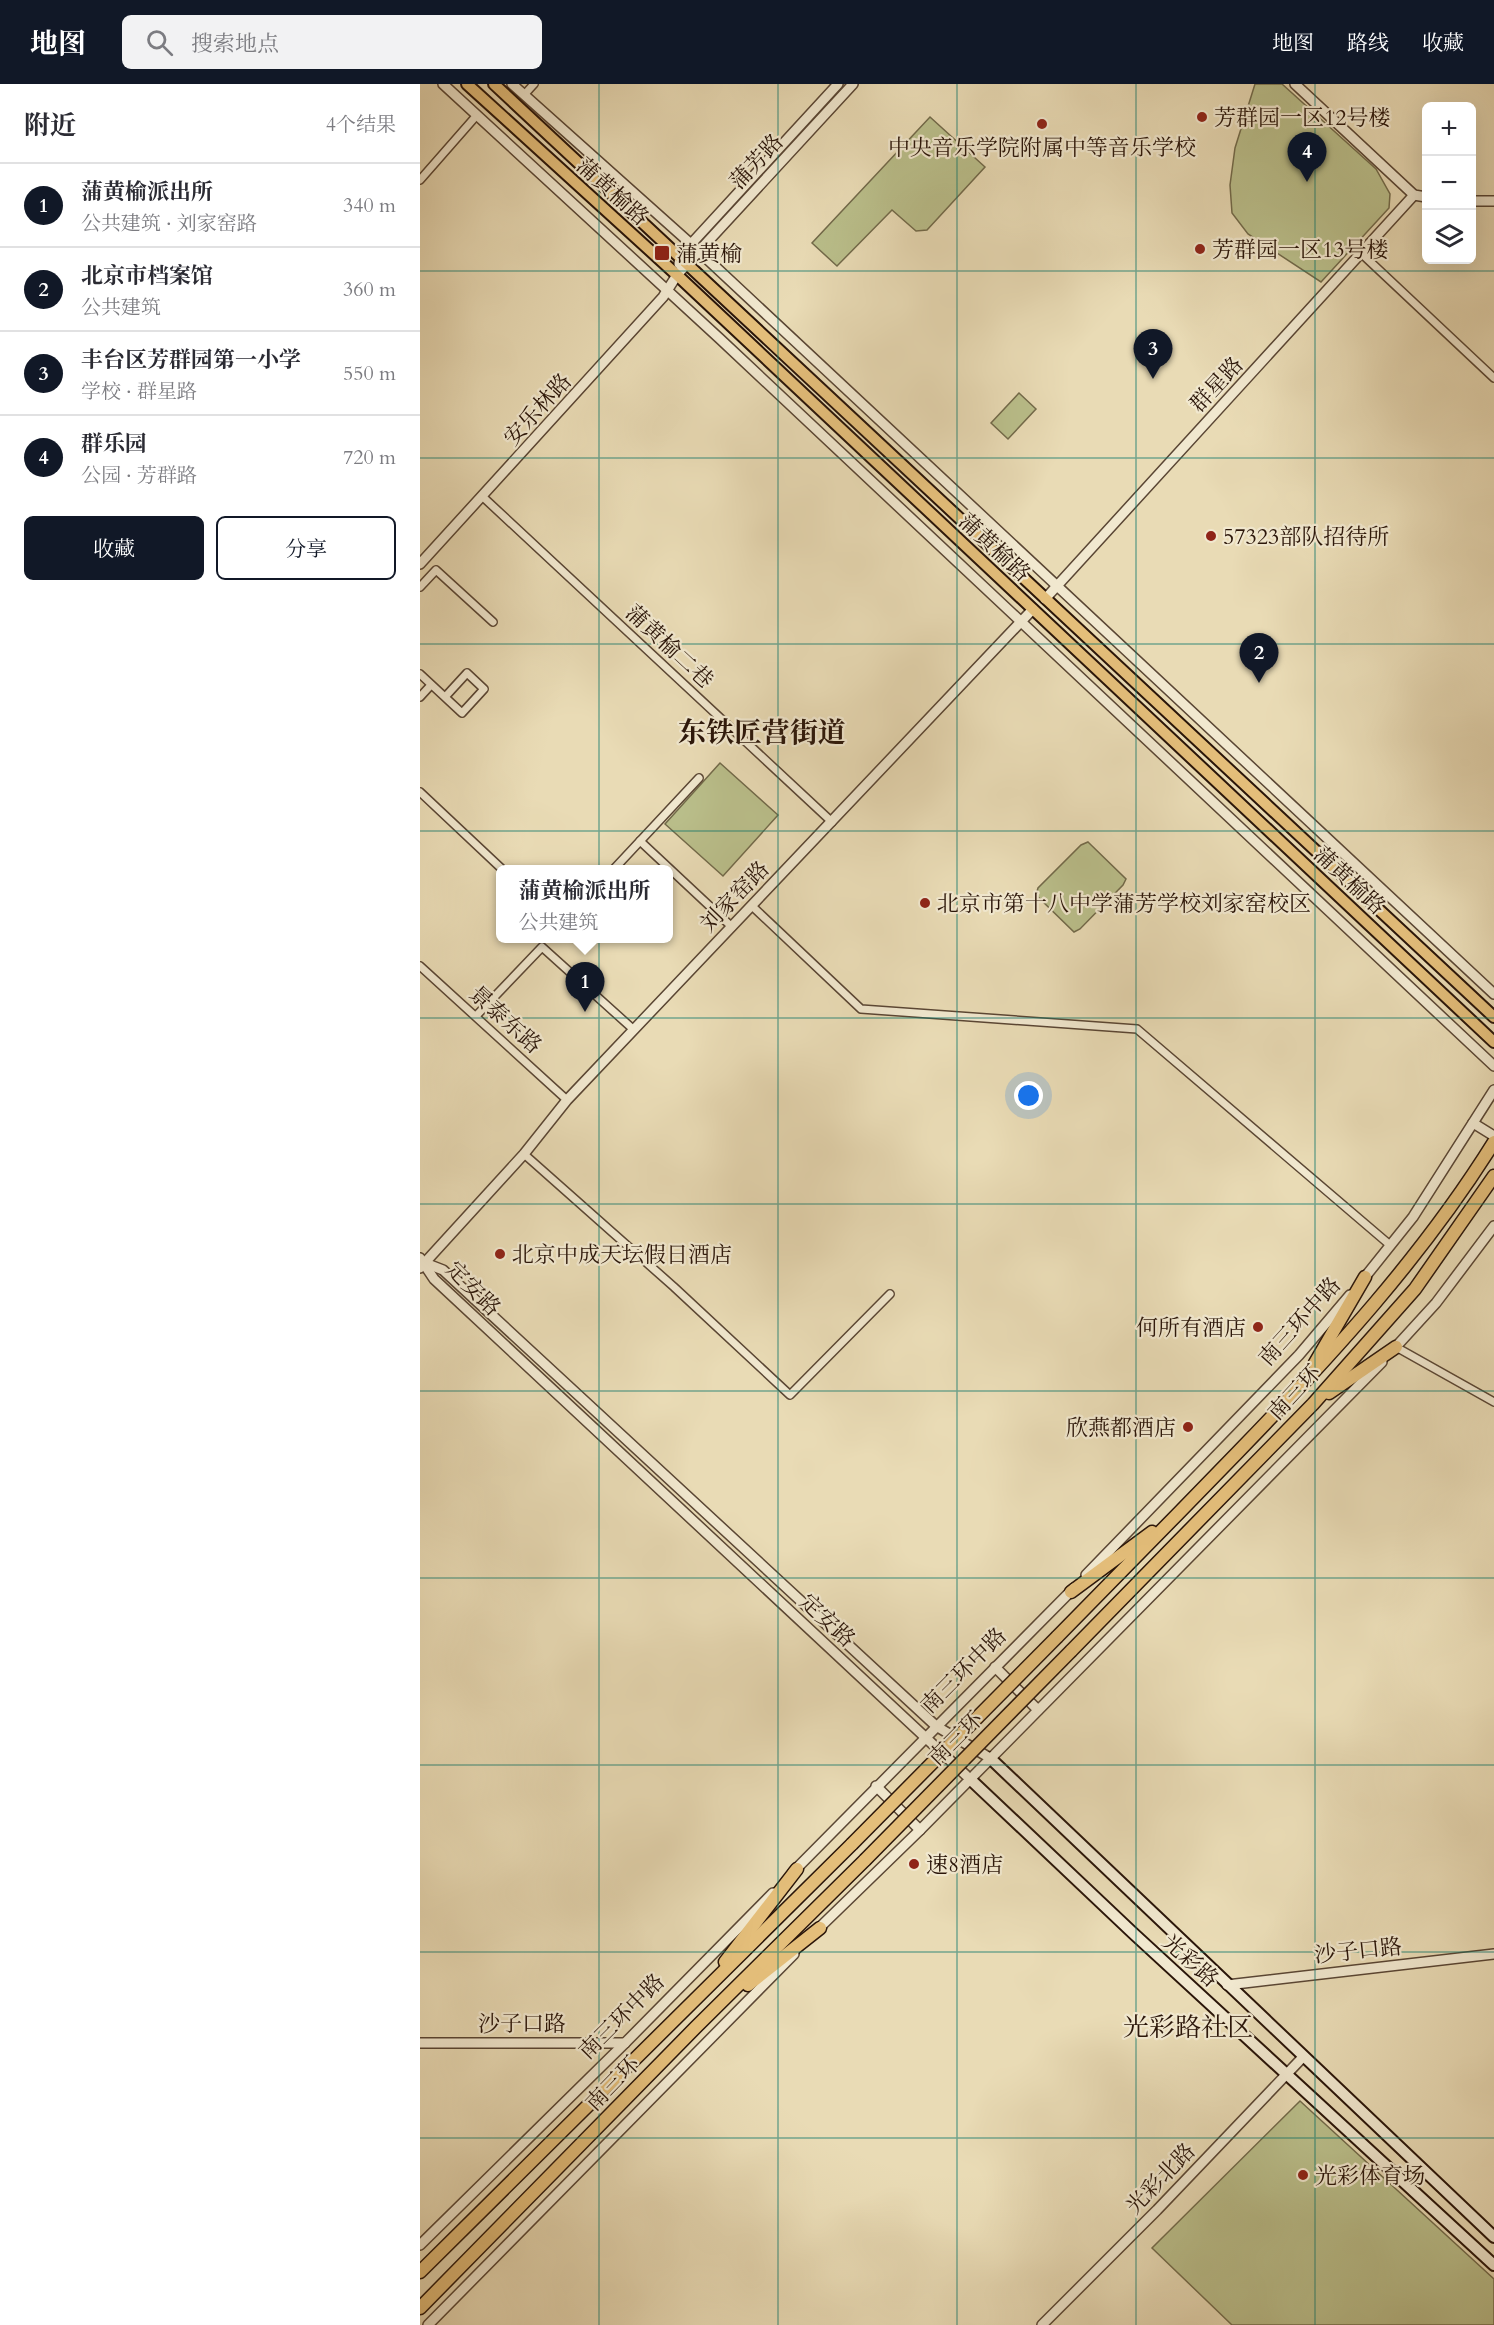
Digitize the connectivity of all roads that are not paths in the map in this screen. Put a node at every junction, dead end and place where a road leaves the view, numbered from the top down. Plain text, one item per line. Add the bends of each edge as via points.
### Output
1 (443, 84) edge
2 (467, 84) edge
3 (494, 84) edge
4 (512, 84) edge
5 (534, 84) edge
6 (838, 84) edge
7 (853, 84) edge
8 (1295, 84) edge
9 (524, 95) junction
10 (477, 115) junction
11 (420, 180) edge
12 (1414, 195) junction
13 (1422, 196) edge
14 (1476, 201) edge
15 (1494, 201) edge
16 (691, 244) junction
17 (699, 252) junction
18 (1362, 254) junction
19 (684, 260) junction
20 (677, 275) junction
21 (668, 291) junction
22 (1494, 378) edge
23 (483, 497) junction
24 (420, 564) edge
25 (1057, 586) junction
26 (420, 587) edge
27 (1046, 599) junction
28 (1033, 609) junction
29 (493, 622) dead end
30 (1021, 622) junction
31 (420, 674) edge
32 (431, 685) junction
33 (420, 697) edge
34 (445, 697) junction
35 (699, 778) dead end
36 (420, 792) edge
37 (1253, 816) junction
38 (832, 822) junction
39 (1251, 837) junction
40 (640, 841) junction
41 (498, 865) edge
42 (618, 865) edge
43 (666, 865) edge
44 (673, 872) edge
45 (752, 906) junction
46 (732, 927) junction
47 (420, 966) edge
48 (1494, 994) edge
49 (476, 1016) junction
50 (1494, 1017) edge
51 (634, 1030) junction
52 (1494, 1042) edge
53 (1494, 1066) edge
54 (1494, 1089) edge
55 (567, 1100) junction
56 (1473, 1123) junction
57 (1494, 1136) edge
58 (1494, 1142) edge
59 (525, 1154) junction
60 (1494, 1176) edge
61 (1494, 1226) edge
62 (1390, 1245) junction
63 (422, 1263) edge
64 (1365, 1277) junction
65 (890, 1294) dead end
66 (1396, 1347) junction
67 (1299, 1390) junction
68 (1494, 1402) edge
69 (1313, 1404) junction
70 (1182, 1510) junction
71 (1071, 1592) junction
72 (995, 1667) junction
73 (1038, 1710) junction
74 (936, 1726) junction
75 (925, 1737) junction
76 (990, 1758) junction
77 (970, 1779) junction
78 (876, 1786) junction
79 (920, 1830) junction
80 (796, 1869) junction
81 (820, 1928) junction
82 (1494, 1954) edge
83 (1227, 1984) junction
84 (693, 2003) junction
85 (696, 2027) junction
86 (420, 2043) edge
87 (625, 2043) junction
88 (1304, 2057) junction
89 (1287, 2074) junction
90 (1494, 2236) edge
91 (420, 2245) edge
92 (1494, 2265) edge
93 (421, 2271) edge
94 (443, 2285) junction
95 (420, 2308) edge
96 (420, 2319) edge
97 (428, 2325) edge
98 (1042, 2325) edge

1 - 10 street
2 - 20 main road, 蒲黄榆路
3 - 19 main road, 蒲黄榆路
4 - 9 street
5 - 9 street
6 - 16 street, 蒲芳路
7 - 17 street, 蒲芳路
8 - 12 street
9 - 16 street
10 - 11 street
10 - 21 street
12 - 13 street
12 - 18 street, 群星路
14 - 15 street
16 - 17 street
16 - 19 street, 蒲芳路
17 - 19 street, 蒲芳路
17 - 25 street
18 - 22 street
18 - 25 street, 群星路
19 - 20 street, 安乐林路
19 - 27 main road, 蒲黄榆路
20 - 21 street, 安乐林路
20 - 28 main road, 蒲黄榆路
21 - 23 street, 安乐林路
21 - 30 street
23 - 24 street, 安乐林路
23 - 38 street, 蒲黄榆二巷
25 - 27 street, 群星路
25 - 48 street
26 - 29 street via 436,570
27 - 50 main road, 蒲黄榆路
28 - 30 street, 刘家窑路
28 - 37 main road, 蒲黄榆路
30 - 38 street, 刘家窑路
30 - 39 street
31 - 32 street
32 - 33 street
32 - 34 street
34 - 34 street via 467,674 484,689 462,713
35 - 40 street
36 - 41 street
37 - 39 street
37 - 52 main road, 蒲黄榆路
38 - 45 street, 刘家窑路
39 - 53 street
40 - 42 street
40 - 43 street
44 - 46 street
45 - 46 street, 刘家窑路
45 - 62 street via 861,1009 1137,1029
46 - 51 street, 刘家窑路
47 - 49 street, 景泰东路
49 - 51 street via 542,947
49 - 55 street, 景泰东路
51 - 55 street, 刘家窑路
54 - 56 street, 南三环中路
55 - 59 street, 刘家窑路
56 - 57 street
56 - 62 street, 南三环中路
58 - 67 highway, 南三环 via 1399,1275
59 - 63 street, 刘家窑路
59 - 65 street via 790,1395
60 - 69 highway, 南三环 via 1414,1289
61 - 66 street via 1436,1303
62 - 64 street, 南三环中路
63 - 74 street, 定安路 via 443,1270
63 - 75 street, 定安路 via 434,1279
64 - 67 highway
64 - 71 street, 南三环中路 via 1299,1355
66 - 68 street
66 - 69 highway
66 - 73 street
67 - 70 highway, 南三环
69 - 85 highway, 南三环, bridge
70 - 71 highway
70 - 84 highway, 南三环, bridge
71 - 72 street, 南三环中路
72 - 73 street
72 - 74 street, 南三环中路
73 - 76 street
74 - 75 street, 南三环中路
74 - 76 street, 定安路
75 - 77 street, 定安路
75 - 78 street, 南三环中路
76 - 77 street
76 - 83 main road, 光彩路
77 - 79 street
77 - 89 main road, 光彩路
78 - 79 street
78 - 80 street, 南三环中路
79 - 81 street
80 - 84 highway
80 - 87 street, 南三环中路
81 - 85 highway
81 - 97 street
82 - 83 street, 沙子口路
83 - 88 main road, 光彩路
84 - 93 highway, 南三环
85 - 94 highway, 南三环
86 - 87 street, 沙子口路
87 - 91 street, 南三环中路
88 - 89 street, 光彩北路
88 - 90 main road, 光彩路
89 - 92 main road, 光彩路
89 - 98 street, 光彩北路
94 - 95 highway, 南三环
94 - 96 highway

